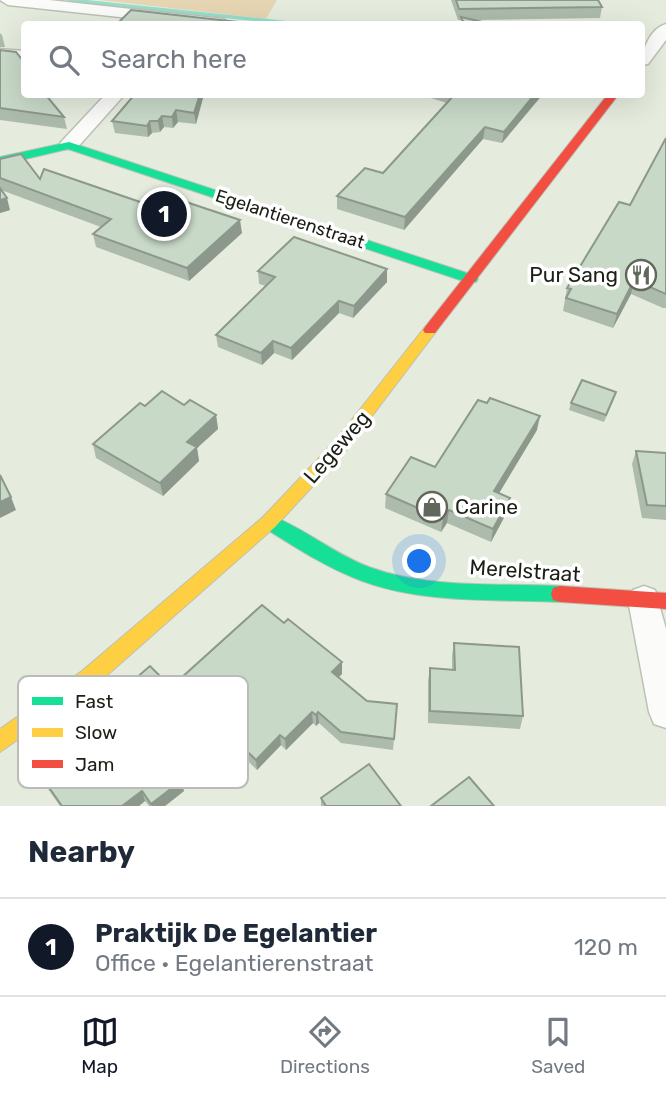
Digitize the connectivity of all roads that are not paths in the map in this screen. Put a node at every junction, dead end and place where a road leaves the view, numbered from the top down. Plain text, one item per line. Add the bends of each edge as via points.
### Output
1 (8, 0) edge
2 (196, 21) edge
3 (666, 29) edge
4 (647, 43) edge
5 (0, 54) edge
6 (21, 56) edge
7 (112, 98) edge
8 (611, 98) edge
9 (69, 145) junction
10 (0, 162) edge
11 (471, 279) junction
12 (269, 522) junction
13 (655, 600) edge
14 (91, 676) edge
15 (666, 712) edge
16 (18, 729) edge
17 (0, 742) edge

1 - 2 street
3 - 4 street
5 - 6 street
7 - 9 street
8 - 11 street, Legeweg
9 - 10 street
9 - 11 street, Egelantierenstraat
11 - 12 street, Legeweg via 341,445
12 - 13 street, Merelstraat via 370,576 423,586
12 - 14 street, Legeweg
13 - 15 street
16 - 17 street, Legeweg

